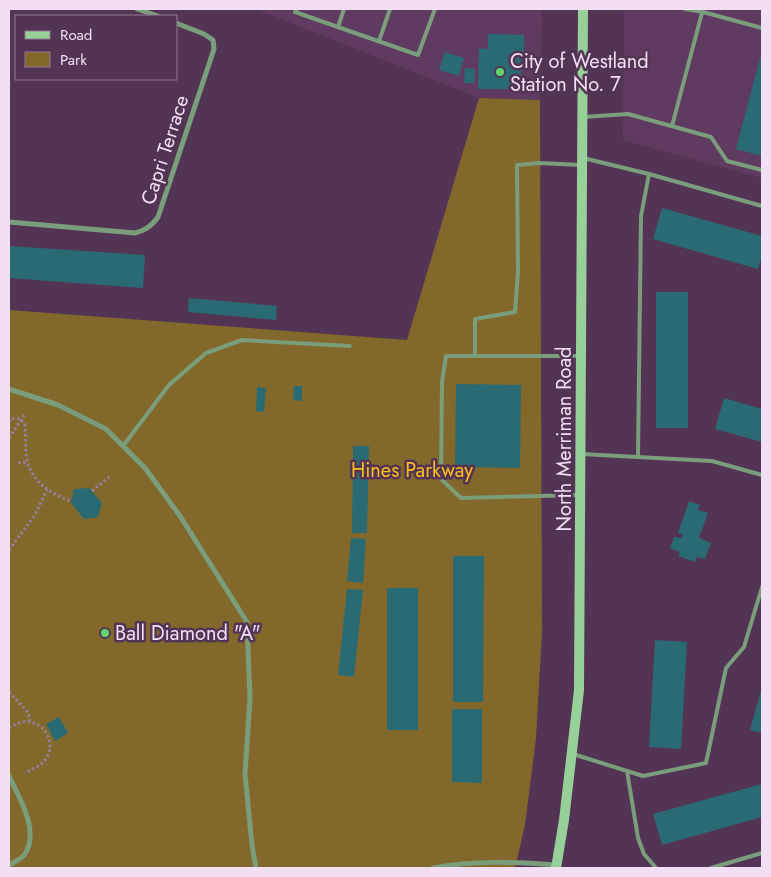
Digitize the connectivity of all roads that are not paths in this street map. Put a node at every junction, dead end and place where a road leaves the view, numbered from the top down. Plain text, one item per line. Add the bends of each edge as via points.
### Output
1 (137, 9) edge
2 (344, 9) edge
3 (390, 9) edge
4 (435, 9) edge
5 (584, 9) edge
6 (685, 9) edge
7 (296, 10) edge
8 (703, 10) edge
9 (155, 15) edge
10 (178, 24) edge
11 (338, 27) junction
12 (762, 28) edge
13 (379, 41) junction
14 (583, 117) junction
15 (672, 126) junction
16 (583, 162) junction
17 (762, 170) edge
18 (649, 174) junction
19 (762, 206) edge
20 (9, 222) edge
21 (350, 346) dead end
22 (474, 356) junction
23 (582, 356) junction
24 (9, 389) edge
25 (123, 446) junction
26 (581, 454) junction
27 (638, 456) junction
28 (762, 475) edge
29 (581, 495) junction
30 (762, 587) edge
31 (573, 754) junction
32 (626, 771) junction
33 (9, 776) edge
34 (762, 853) edge
35 (9, 865) edge
36 (556, 866) edge
37 (256, 868) edge
38 (433, 868) edge
39 (656, 868) edge
40 (711, 868) edge

1 - 9 street
2 - 11 lane
3 - 13 lane
4 - 13 lane via 418,55
5 - 14 main road, North Merriman Road
6 - 8 lane
7 - 11 lane
8 - 12 lane
8 - 15 lane
10 - 20 street, Capri Terrace via 214,40 214,49 153,225 134,233
11 - 13 lane
14 - 15 lane via 628,114
14 - 16 main road, North Merriman Road
15 - 17 lane via 711,137 727,161
16 - 18 lane
16 - 22 lane via 517,165 515,312 475,319
16 - 23 main road, North Merriman Road
18 - 19 lane
18 - 27 lane via 641,216
21 - 25 lane via 242,340 206,353 169,385
22 - 23 lane
22 - 29 lane via 446,356 442,382 440,478 461,498
23 - 26 main road, North Merriman Road
24 - 25 street via 58,405 106,429
25 - 37 street via 145,468 180,516 247,622 250,699 245,774
26 - 27 lane
26 - 29 main road, North Merriman Road
27 - 28 lane via 712,461
29 - 31 main road, North Merriman Road via 579,690
30 - 32 lane via 744,647 726,668 706,763 644,776
31 - 32 lane
31 - 36 main road, North Merriman Road
32 - 39 lane via 638,838 644,854
33 - 35 street via 27,814 30,840 24,855
34 - 40 lane
36 - 38 street via 514,861

